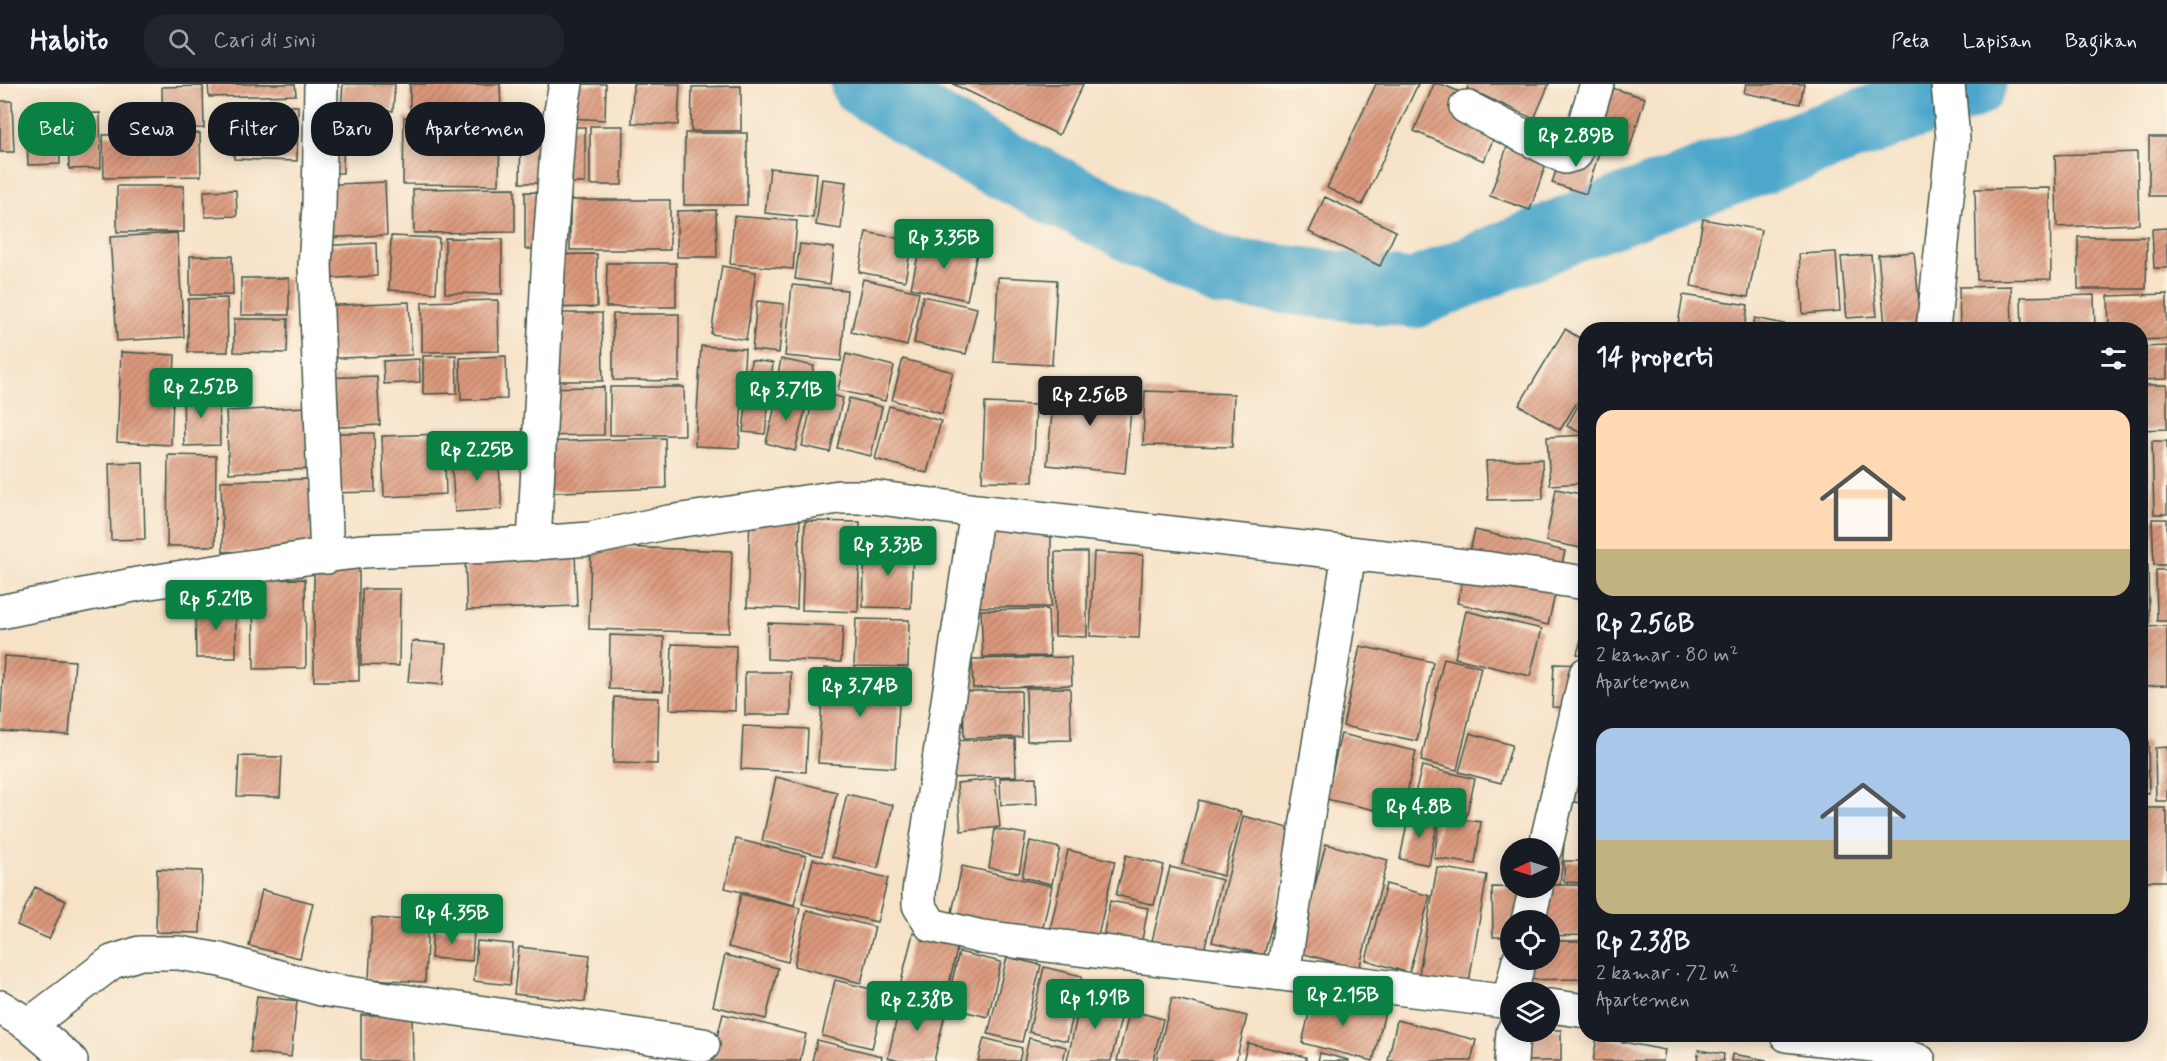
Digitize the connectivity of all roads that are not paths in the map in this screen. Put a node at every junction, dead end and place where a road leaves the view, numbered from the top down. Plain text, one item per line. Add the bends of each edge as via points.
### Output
1 (321, 84) edge
2 (566, 84) edge
3 (1597, 84) edge
4 (1948, 84) edge
5 (1466, 107) dead end
6 (1934, 322) edge
7 (977, 511) junction
8 (534, 544) junction
9 (1349, 553) junction
10 (327, 557) junction
11 (1578, 582) edge
12 (0, 612) edge
13 (1578, 709) edge
14 (1548, 838) edge
15 (1283, 974) junction
16 (1500, 1004) edge
17 (0, 1007) edge
18 (1560, 1007) edge
19 (1578, 1010) edge
20 (29, 1025) junction
21 (1511, 1042) edge
22 (1837, 1042) edge
23 (704, 1045) dead end
24 (1872, 1047) edge
25 (71, 1061) edge
26 (1511, 1061) edge
27 (1919, 1061) edge

1 - 10 street via 315,265
2 - 8 street via 548,272
3 - 5 street via 1575,154 1565,157
4 - 6 street via 1953,139
7 - 8 street via 873,497 839,497 669,522 590,540
7 - 9 street
7 - 15 street via 919,892 923,915 931,926 982,937
8 - 10 street via 363,551
9 - 11 street
9 - 15 street
10 - 12 street via 138,584
13 - 14 street
15 - 16 street
17 - 20 street
18 - 19 street
20 - 23 street via 112,962 140,953 179,953 220,960 321,989
20 - 25 street
21 - 26 street
22 - 24 street
24 - 27 street

